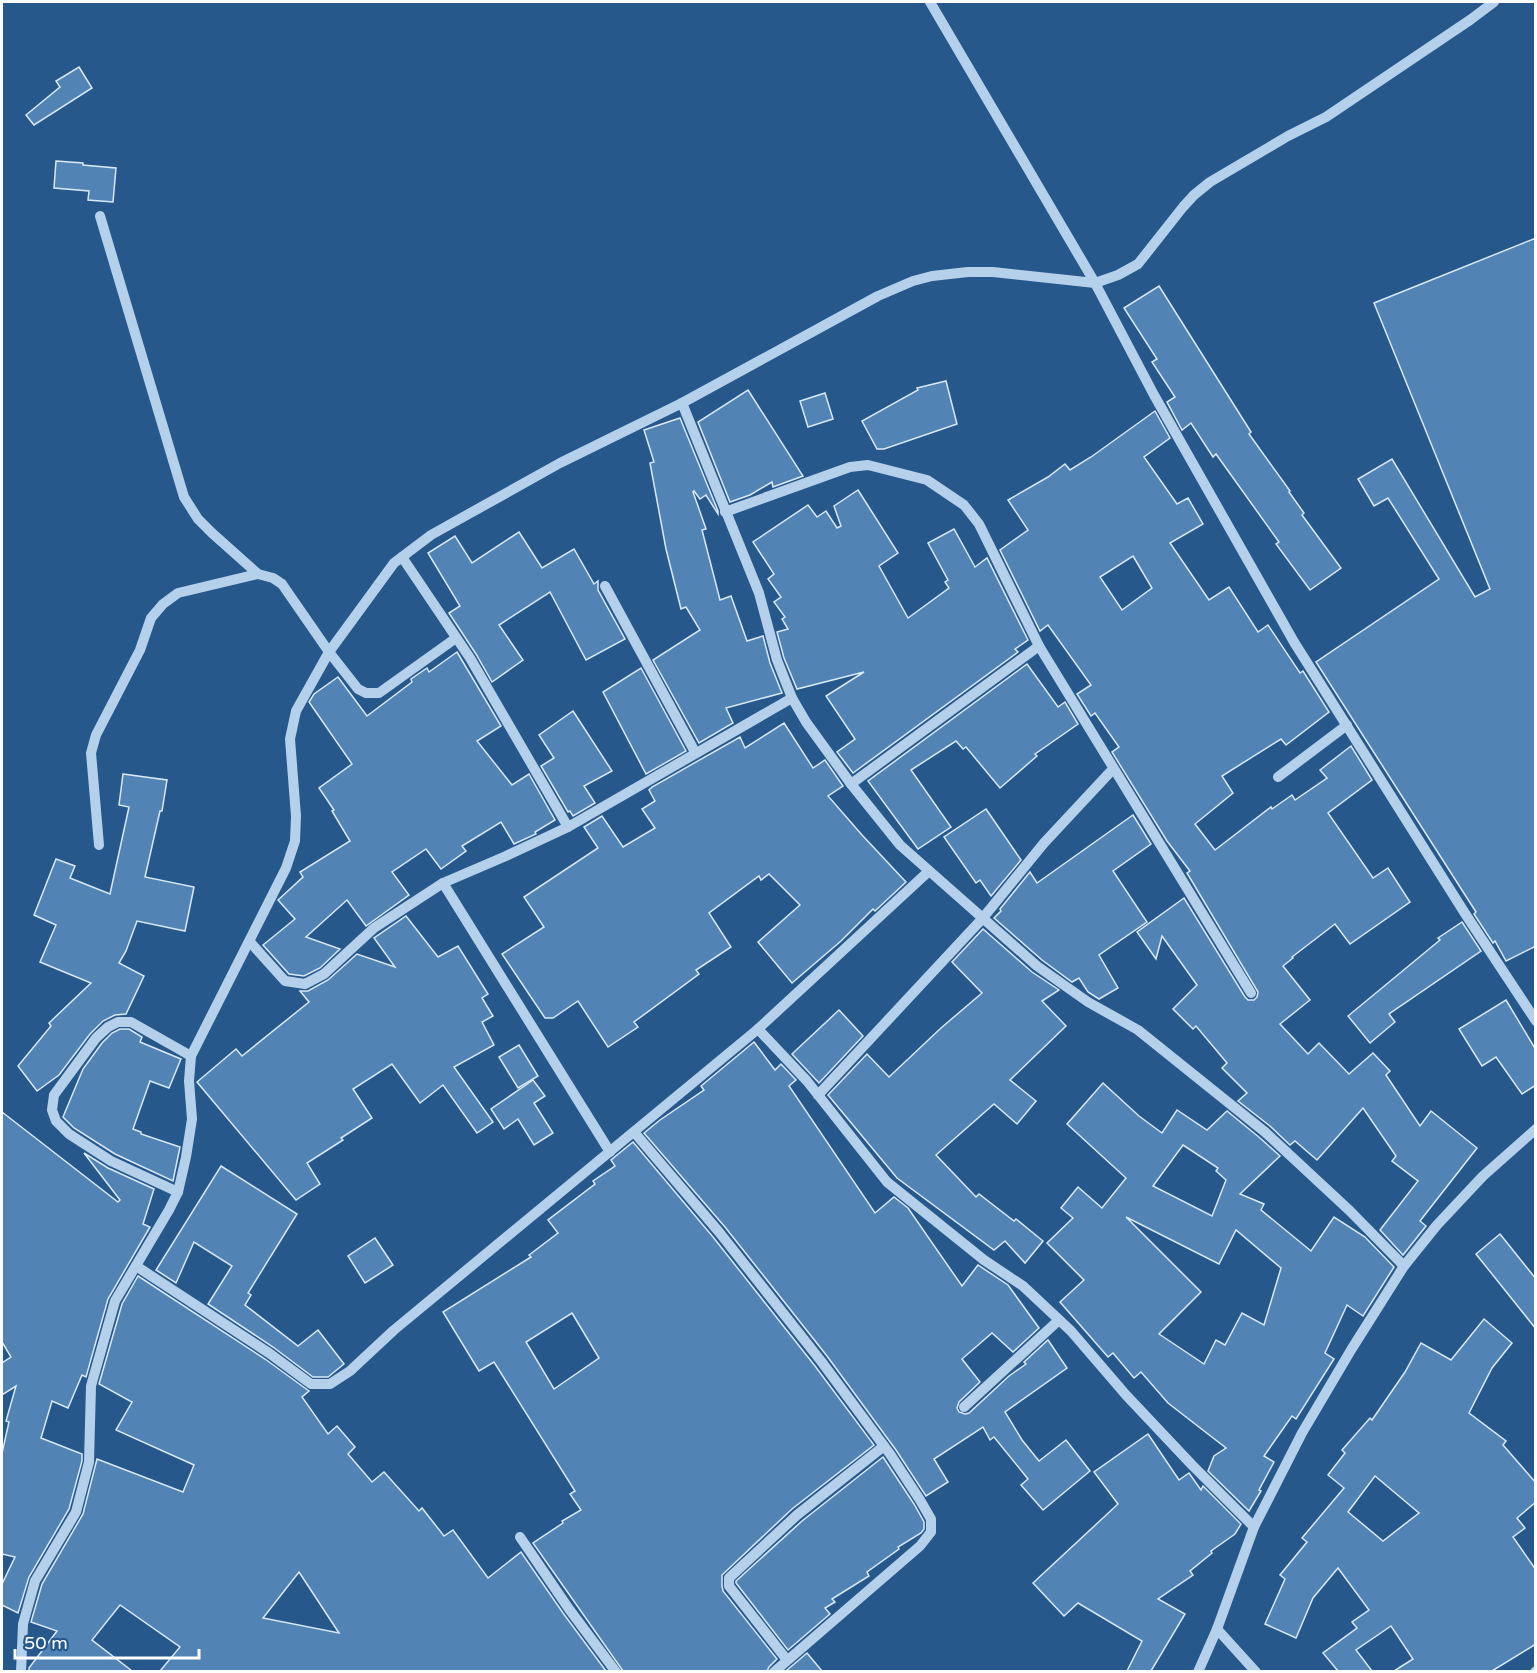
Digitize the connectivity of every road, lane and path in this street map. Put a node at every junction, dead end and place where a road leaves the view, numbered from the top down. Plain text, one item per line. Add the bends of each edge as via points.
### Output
1 (930, 2) edge
2 (1494, 2) edge
3 (100, 216) dead end
4 (1095, 283) junction
5 (682, 404) junction
6 (725, 512) junction
7 (402, 557) junction
8 (258, 574) junction
9 (605, 586) dead end
10 (456, 638) junction
11 (1039, 646) junction
12 (328, 652) junction
13 (792, 698) junction
14 (1347, 725) junction
15 (695, 752) junction
16 (1113, 768) junction
17 (1278, 777) dead end
18 (851, 784) junction
19 (568, 826) junction
20 (99, 845) dead end
21 (929, 871) junction
22 (443, 883) junction
23 (982, 919) junction
24 (249, 942) junction
25 (1251, 993) dead end
26 (1536, 1021) edge
27 (758, 1029) junction
28 (191, 1056) junction
29 (818, 1095) junction
30 (1536, 1129) edge
31 (634, 1132) junction
32 (610, 1152) junction
33 (178, 1191) junction
34 (1404, 1266) junction
35 (143, 1271) junction
36 (1059, 1320) junction
37 (964, 1407) dead end
38 (884, 1446) junction
39 (1254, 1527) junction
40 (520, 1537) dead end
41 (1217, 1629) junction
42 (788, 1660) junction
43 (21, 1671) edge
44 (616, 1671) edge
45 (774, 1671) edge
46 (1198, 1671) edge
47 (1256, 1671) edge

1 - 4 street
2 - 4 street via 1326,117 1210,182 1183,207 1138,264
3 - 8 street via 184,497 198,519
4 - 5 street via 993,272 913,281 878,296
4 - 14 street via 1154,395
5 - 6 street
5 - 7 street via 560,464 431,535
6 - 11 street via 850,467 868,465 927,480 964,505 979,524
6 - 13 street via 759,593
7 - 10 street
7 - 12 street
8 - 12 street via 282,584
8 - 20 street via 178,593 151,618 91,753
9 - 15 street
10 - 12 street via 379,693 358,689
10 - 19 street
11 - 16 street
11 - 18 street
12 - 24 street via 296,711 290,739 295,841 286,868
13 - 15 street
13 - 18 street
14 - 17 street
14 - 26 street
15 - 19 street
16 - 23 street
16 - 25 street
18 - 21 street via 900,845
19 - 22 street
21 - 23 street
21 - 27 street
22 - 24 street via 374,928 324,974 305,984 285,981
22 - 32 street
23 - 29 street
23 - 34 street via 1037,966 1088,1002 1138,1030 1214,1090 1302,1166
24 - 28 street
27 - 29 street
27 - 31 street
28 - 33 street via 192,1119
28 - 33 street via 131,1022 118,1022 96,1038 54,1095 52,1110 56,1121 69,1134 111,1161
29 - 36 street via 887,1182 984,1260 1023,1286
30 - 34 street via 1475,1184
31 - 32 street
31 - 38 street via 821,1361
32 - 35 street via 330,1384 310,1384
33 - 35 street
34 - 39 street via 1302,1433
35 - 43 street via 115,1301 91,1386 89,1462 76,1512 35,1581 22,1624
36 - 37 street
36 - 39 street
38 - 42 street via 931,1519 931,1532 920,1546
38 - 42 street via 797,1515 729,1578 729,1586
39 - 41 street
40 - 44 street
41 - 46 street
41 - 47 street
42 - 45 street

